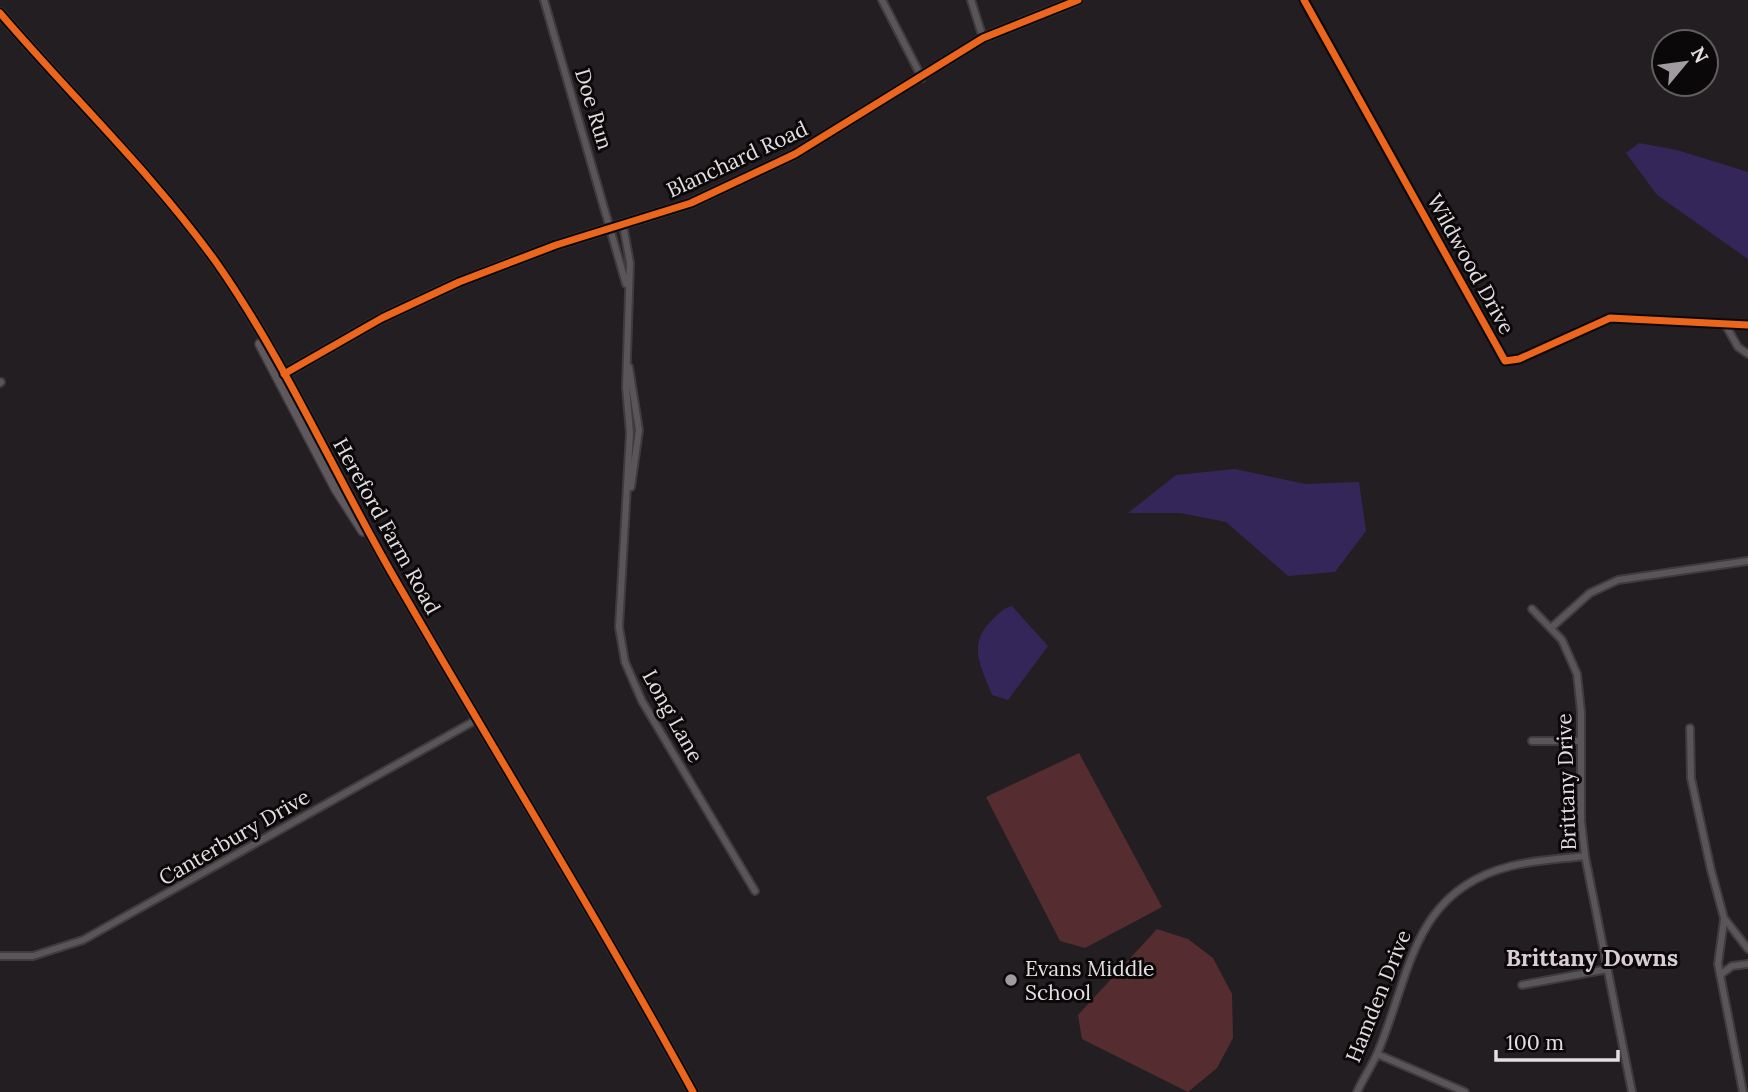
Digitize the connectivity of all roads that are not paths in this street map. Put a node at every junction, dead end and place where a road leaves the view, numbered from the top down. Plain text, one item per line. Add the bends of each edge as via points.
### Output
1 (544, 0) edge
2 (882, 0) edge
3 (971, 0) edge
4 (1078, 0) edge
5 (1304, 0) edge
6 (0, 13) edge
7 (983, 38) junction
8 (922, 78) junction
9 (623, 225) junction
10 (612, 228) junction
11 (628, 293) junction
12 (245, 307) junction
13 (1725, 324) junction
14 (1748, 325) edge
15 (1748, 354) edge
16 (284, 374) junction
17 (374, 543) junction
18 (1748, 561) edge
19 (1532, 609) dead end
20 (1552, 627) junction
21 (476, 720) junction
22 (1690, 728) dead end
23 (1532, 741) dead end
24 (1580, 741) junction
25 (1585, 856) junction
26 (755, 891) dead end
27 (1724, 918) junction
28 (1748, 949) edge
29 (0, 956) edge
30 (1748, 964) edge
31 (1608, 969) junction
32 (1720, 975) junction
33 (1522, 985) dead end
34 (1377, 1054) junction
35 (693, 1092) edge
36 (1357, 1092) edge
37 (1465, 1092) edge
38 (1632, 1092) edge
39 (1743, 1092) edge

1 - 10 street, Doe Run
2 - 8 street
3 - 7 street
4 - 7 street, Blanchard Road
5 - 13 street, Wildwood Drive via 1505,361 1610,318
6 - 12 street, Hereford Farm Road via 198,238
7 - 8 street, Blanchard Road
8 - 9 street, Blanchard Road via 795,154 689,204
9 - 10 street, Blanchard Road
9 - 11 street, Long Lane via 630,263
10 - 11 street, Long Lane
10 - 16 street, Blanchard Road via 459,282 382,318
11 - 26 street, Long Lane via 626,354 639,430 627,499 619,627 630,679
12 - 16 street, Hereford Farm Road
12 - 17 street, Hereford Farm Road via 325,468 355,522
13 - 14 street, Wildwood Drive
13 - 15 street via 1738,347
16 - 17 street, Hereford Farm Road
17 - 21 street, Hereford Farm Road
18 - 20 street via 1618,580 1590,593
19 - 20 street, Brittany Drive
20 - 24 street, Brittany Drive via 1577,674
21 - 29 street, Canterbury Drive via 83,940 33,956
21 - 35 street, Hereford Farm Road via 623,963
22 - 27 street via 1695,806
23 - 24 street
24 - 25 street, Brittany Drive
25 - 31 street, Brittany Drive
25 - 34 street, Hamden Drive via 1511,866 1488,874 1444,901 1418,937
27 - 28 street
27 - 32 street
30 - 32 street via 1732,965
31 - 33 street
31 - 38 street, Brittany Drive
32 - 39 street
34 - 36 street, Hamden Drive
34 - 37 street

